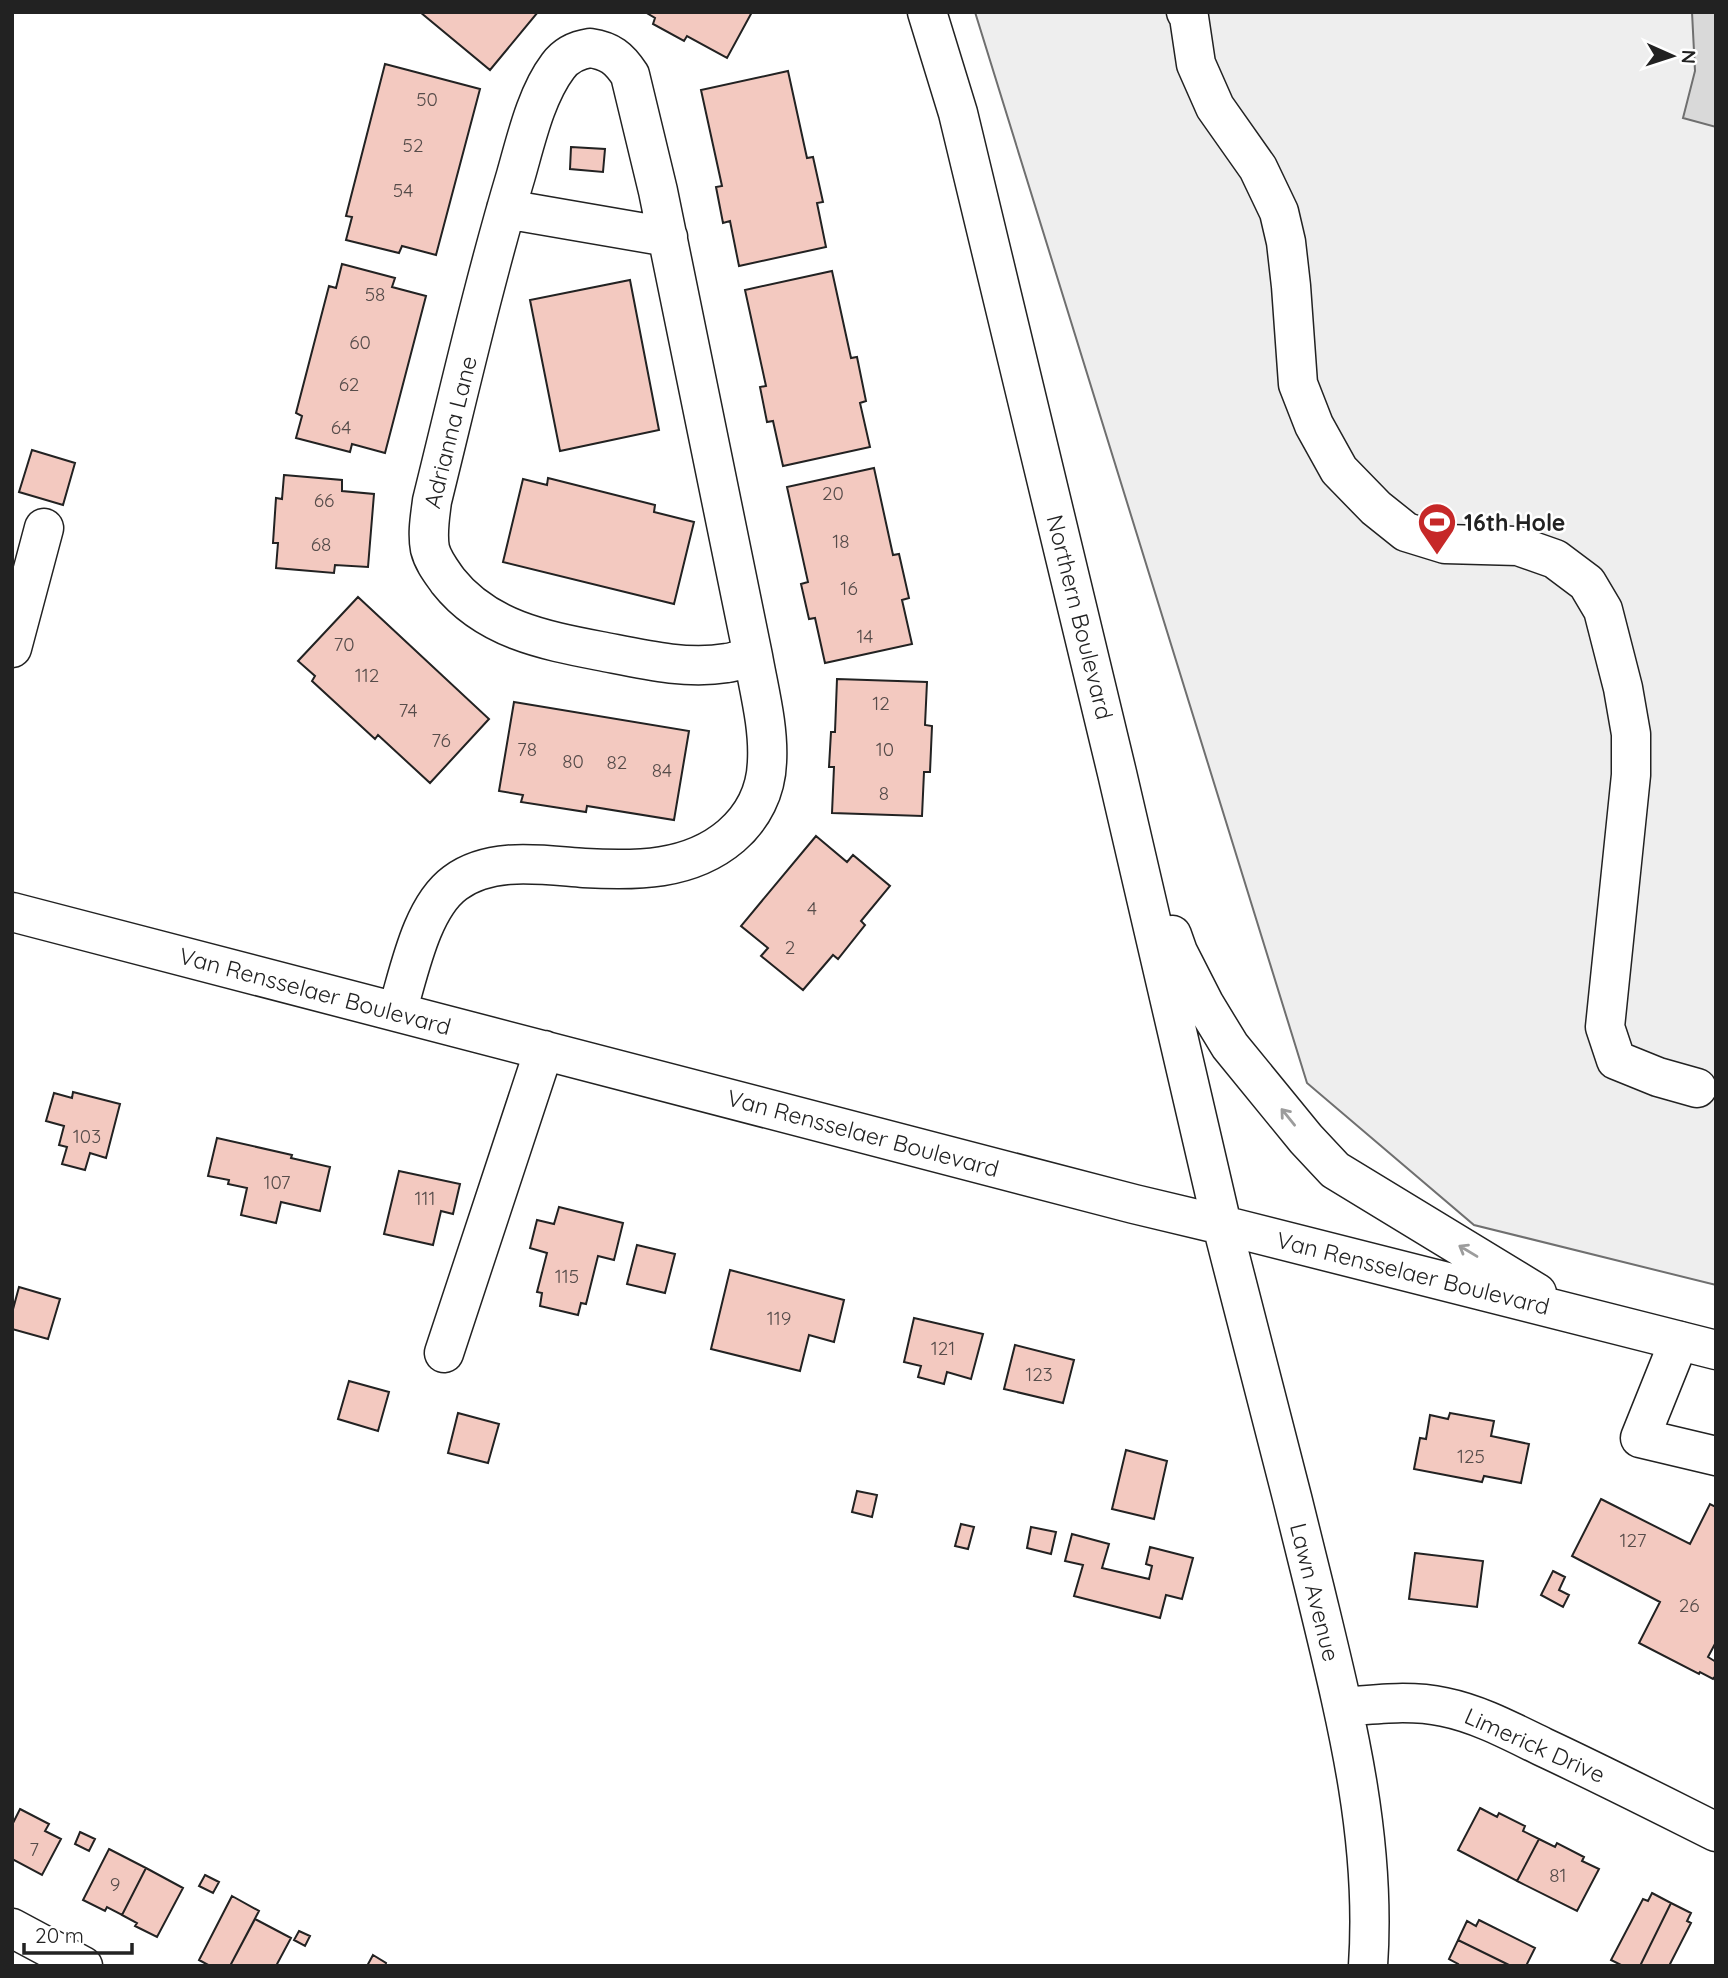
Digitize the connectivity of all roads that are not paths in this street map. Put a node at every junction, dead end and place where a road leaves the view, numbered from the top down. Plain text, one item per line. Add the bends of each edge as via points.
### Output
1 (927, 12) edge
2 (1186, 12) edge
3 (506, 209) junction
4 (668, 237) junction
5 (44, 528) dead end
6 (12, 648) edge
7 (753, 656) junction
8 (1117, 774) junction
9 (12, 912) edge
10 (397, 1012) junction
11 (544, 1050) junction
12 (1697, 1088) dead end
13 (1222, 1225) junction
14 (1569, 1313) junction
15 (1679, 1341) junction
16 (1716, 1350) edge
17 (444, 1353) dead end
18 (1716, 1456) edge
19 (1343, 1707) junction
20 (1716, 1832) edge
21 (12, 1928) edge
22 (83, 1966) edge
23 (1368, 1966) edge

1 - 8 street, Northern Boulevard via 958,113
2 - 12 street via 1196,64 1215,107 1258,168 1279,212 1291,286 1298,384 1339,470 1406,531 1445,544 1518,546 1555,559 1587,583 1603,610 1631,734 1631,775 1605,1027 1616,1060
3 - 4 street
3 - 4 street, Adrianna Lane via 542,93 552,75 574,52 598,49 614,55 630,75
3 - 7 street, Adrianna Lane via 432,501 429,536 435,562 456,591 475,607 528,635 674,664 728,663
4 - 7 street, Adrianna Lane
5 - 6 street
7 - 10 street, Adrianna Lane via 767,762 761,796 745,824 705,854 669,865 610,869 516,865 465,876 443,893 428,916
8 - 13 street, Northern Boulevard
14 -> 8 street via 1335,1170 1306,1139 1230,1046 1205,1005 1178,952
9 - 10 street, Van Rensselaer Boulevard
10 - 11 street, Van Rensselaer Boulevard
11 - 13 street, Van Rensselaer Boulevard
11 - 17 street
13 - 14 street, Van Rensselaer Boulevard
13 - 19 street, Lawn Avenue
14 - 15 street, Van Rensselaer Boulevard
15 - 16 street, Van Rensselaer Boulevard
15 - 18 street via 1640,1438
19 - 20 street, Limerick Drive via 1431,1705 1468,1713
19 - 23 street, Lawn Avenue via 1366,1848
21 - 22 street

